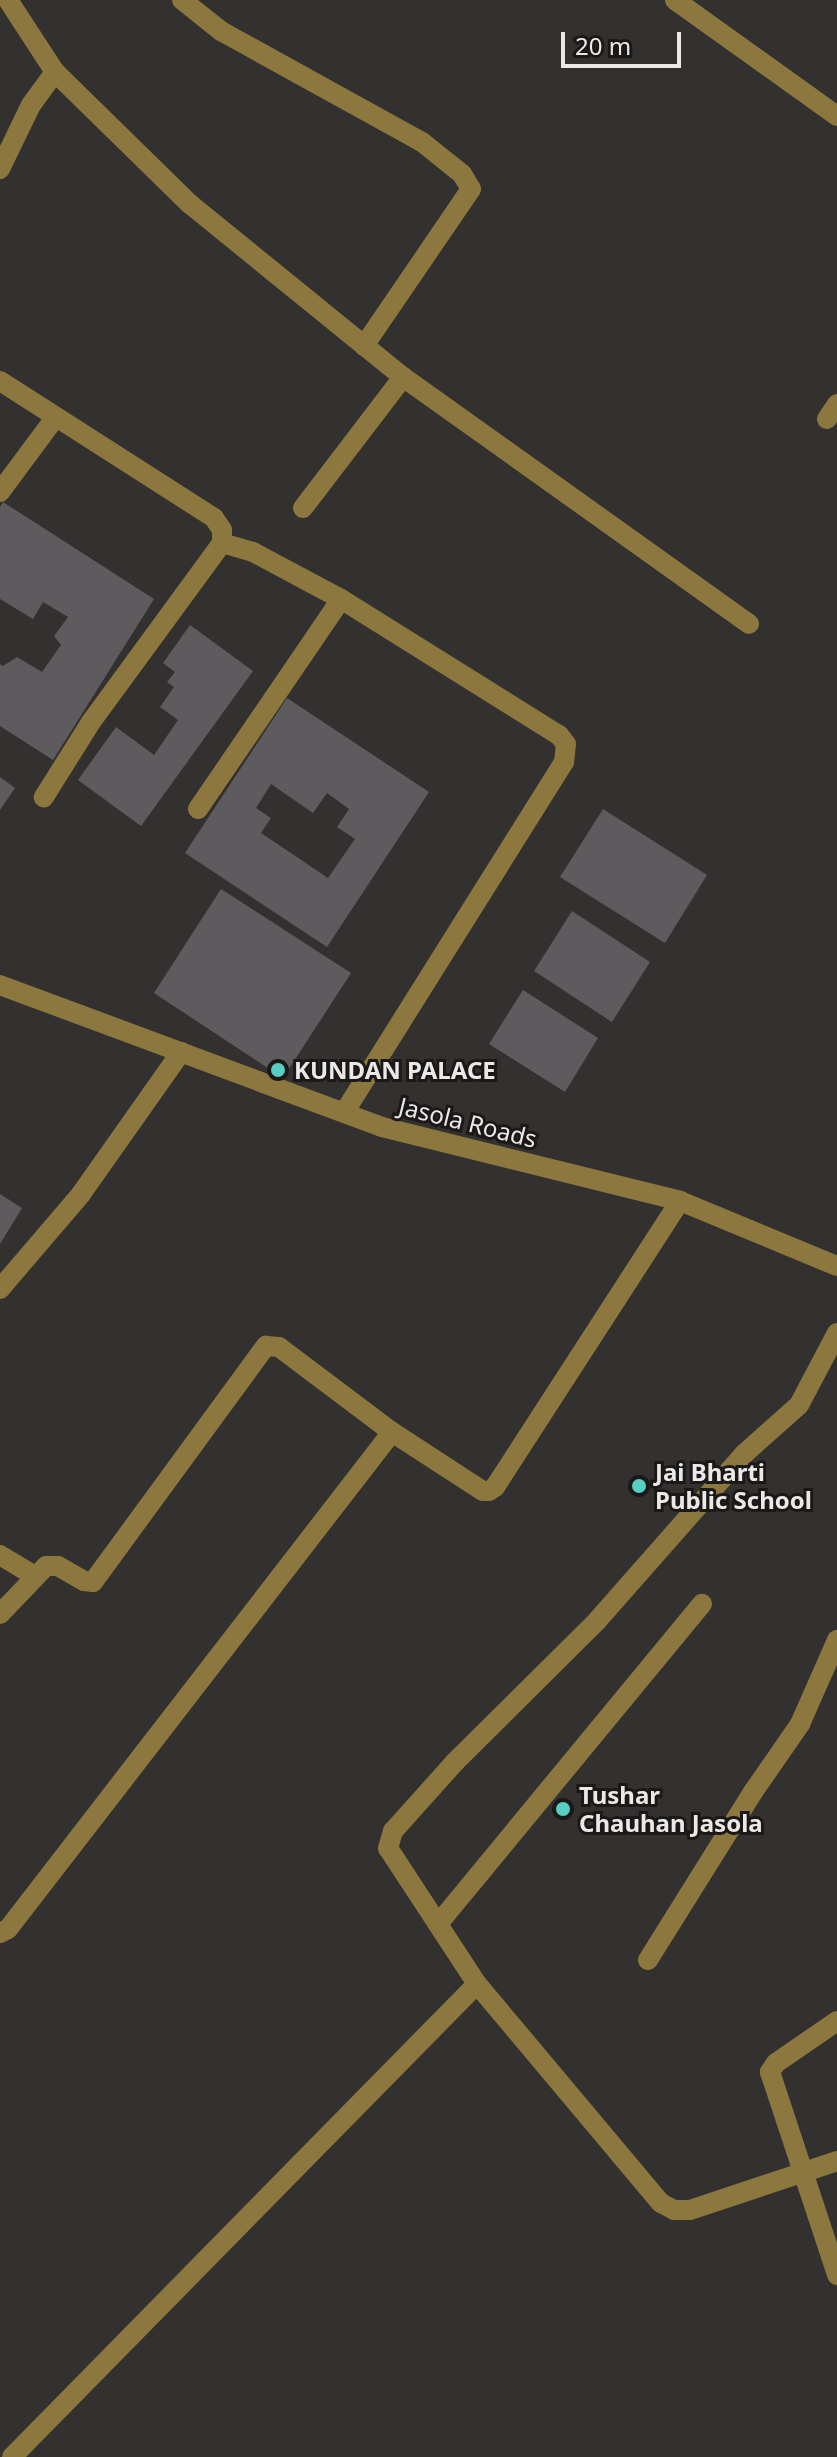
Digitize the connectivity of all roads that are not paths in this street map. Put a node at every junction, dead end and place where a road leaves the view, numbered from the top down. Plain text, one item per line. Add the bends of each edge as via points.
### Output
1 (8, 0) edge
2 (182, 0) edge
3 (675, 0) edge
4 (55, 72) junction
5 (837, 116) edge
6 (0, 169) edge
7 (364, 346) junction
8 (403, 377) junction
9 (0, 381) edge
10 (55, 418) junction
11 (0, 492) edge
12 (303, 508) dead end
13 (222, 543) junction
14 (341, 599) junction
15 (749, 624) dead end
16 (44, 797) dead end
17 (198, 809) dead end
18 (0, 985) edge
19 (181, 1052) junction
20 (344, 1113) junction
21 (680, 1201) junction
22 (837, 1266) edge
23 (0, 1289) edge
24 (837, 1333) edge
25 (392, 1432) junction
26 (0, 1555) edge
27 (33, 1575) junction
28 (702, 1604) dead end
29 (0, 1614) edge
30 (837, 1640) edge
31 (438, 1924) junction
32 (0, 1933) edge
33 (648, 1960) dead end
34 (477, 1984) junction
35 (837, 2021) edge
36 (837, 2161) edge
37 (804, 2171) junction
38 (837, 2275) edge
39 (12, 2457) edge

1 - 4 street
2 - 7 street via 221,31 422,142 462,174 471,189
3 - 5 street
4 - 6 street via 31,105
4 - 7 street via 190,204
7 - 8 street
8 - 12 street
8 - 15 street
9 - 10 street
10 - 11 street
10 - 13 street via 214,518
13 - 14 street via 253,552
13 - 16 street via 91,722
14 - 17 street
14 - 20 street via 559,735 567,753
18 - 19 street, Jasola Roads
19 - 20 street, Jasola Roads
19 - 23 street via 81,1194
20 - 21 street, Jasola Roads
21 - 22 street, Jasola Roads
21 - 25 street via 495,1487 483,1491
24 - 31 street via 799,1405 744,1454 597,1621 393,1831 388,1848
25 - 27 street via 279,1347 266,1346 93,1582 52,1564
25 - 32 street
26 - 27 street
27 - 29 street
28 - 31 street
30 - 33 street via 800,1724
31 - 34 street
34 - 37 street via 661,2203 690,2210
34 - 39 street
35 - 37 street via 770,2072
36 - 37 street
37 - 38 street

